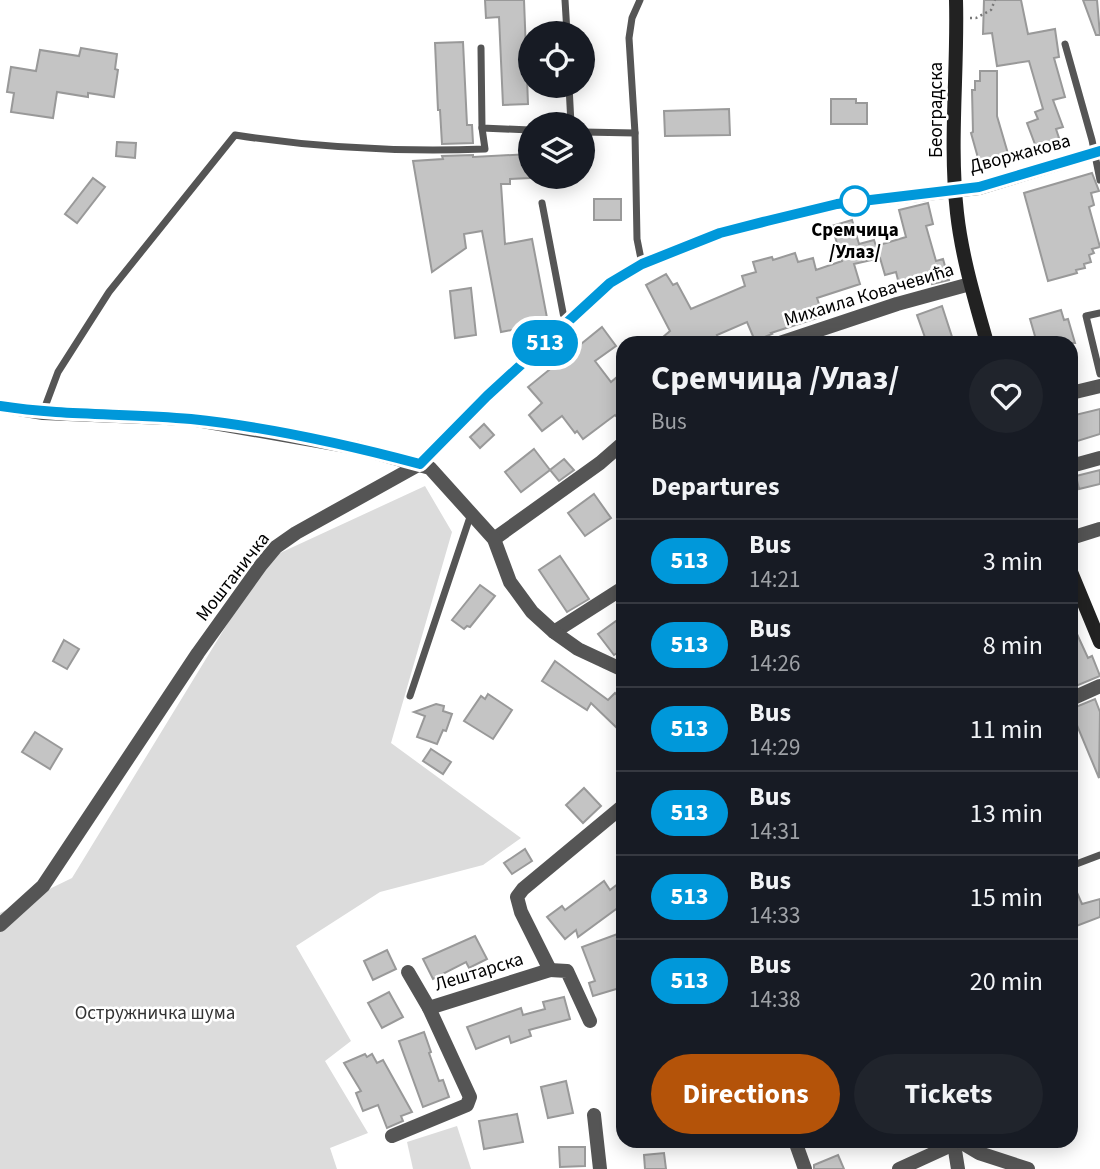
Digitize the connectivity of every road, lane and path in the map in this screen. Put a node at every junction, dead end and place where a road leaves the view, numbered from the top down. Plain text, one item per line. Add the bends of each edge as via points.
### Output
1 (565, 0) edge
2 (640, 0) edge
3 (956, 0) edge
4 (995, 0) edge
5 (956, 18) junction
6 (566, 21) edge
7 (1065, 44) dead end
8 (481, 48) dead end
9 (482, 128) junction
10 (518, 130) edge
11 (595, 132) edge
12 (635, 133) junction
13 (1097, 152) edge
14 (1100, 180) edge
15 (955, 189) junction
16 (542, 203) dead end
17 (642, 264) junction
18 (970, 284) junction
19 (1100, 313) edge
20 (566, 324) junction
21 (801, 336) edge
22 (985, 336) edge
23 (1100, 374) edge
24 (1100, 386) edge
25 (1078, 391) edge
26 (0, 406) edge
27 (43, 413) junction
28 (616, 449) edge
29 (1100, 458) edge
30 (420, 464) junction
31 (1078, 464) edge
32 (472, 513) junction
33 (1100, 529) edge
34 (1078, 536) edge
35 (494, 538) junction
36 (1078, 588) edge
37 (616, 592) edge
38 (554, 632) junction
39 (1098, 633) edge
40 (616, 667) edge
41 (1100, 686) edge
42 (410, 696) dead end
43 (1078, 696) edge
44 (616, 812) edge
45 (1100, 855) edge
46 (1078, 863) edge
47 (0, 925) edge
48 (550, 970) junction
49 (408, 972) dead end
50 (429, 1008) junction
51 (590, 1021) dead end
52 (594, 1115) dead end
53 (392, 1136) dead end
54 (798, 1148) edge
55 (943, 1148) edge
56 (956, 1148) edge
57 (969, 1148) edge
58 (600, 1169) edge
59 (806, 1169) edge
60 (899, 1169) edge
61 (958, 1169) edge
62 (1028, 1169) edge

1 - 6 lane
2 - 12 lane via 629,38
3 - 5 main road, Београдска
4 - 5 path via 984,15
5 - 15 main road, Београдска
7 - 13 lane, Дворжакова
8 - 9 lane
9 - 10 lane
9 - 27 lane via 485,149 411,152 235,135 108,292 58,372
11 - 12 lane
12 - 17 lane via 636,239
13 - 14 lane
13 - 15 street, Дворжакова via 979,187
15 - 17 street, Моштаничка via 837,204 720,233
15 - 18 main road, Београдска
16 - 20 lane
17 - 20 street, Моштаничка via 610,283
18 - 21 street, Михаила Ковачевића
18 - 22 main road, Београдска
19 - 23 lane via 1086,316
20 - 30 street, Моштаничка
24 - 25 street
26 - 27 street
27 - 30 street via 191,419 358,448
28 - 35 street
29 - 31 street
30 - 32 street via 430,468
30 - 47 street, Моштаничка via 276,547 198,653 43,886
32 - 35 street
32 - 42 lane
33 - 34 street
35 - 38 street via 510,582
36 - 39 main road
37 - 38 street
38 - 40 street
41 - 43 street
44 - 48 street, Лештарска via 517,897
45 - 46 lane
48 - 50 street, Лештарска
48 - 51 street via 567,971
49 - 50 street
50 - 53 street, Лештарска via 470,1097 467,1105
52 - 58 street
54 - 59 street
55 - 60 street
56 - 61 street
57 - 62 street

